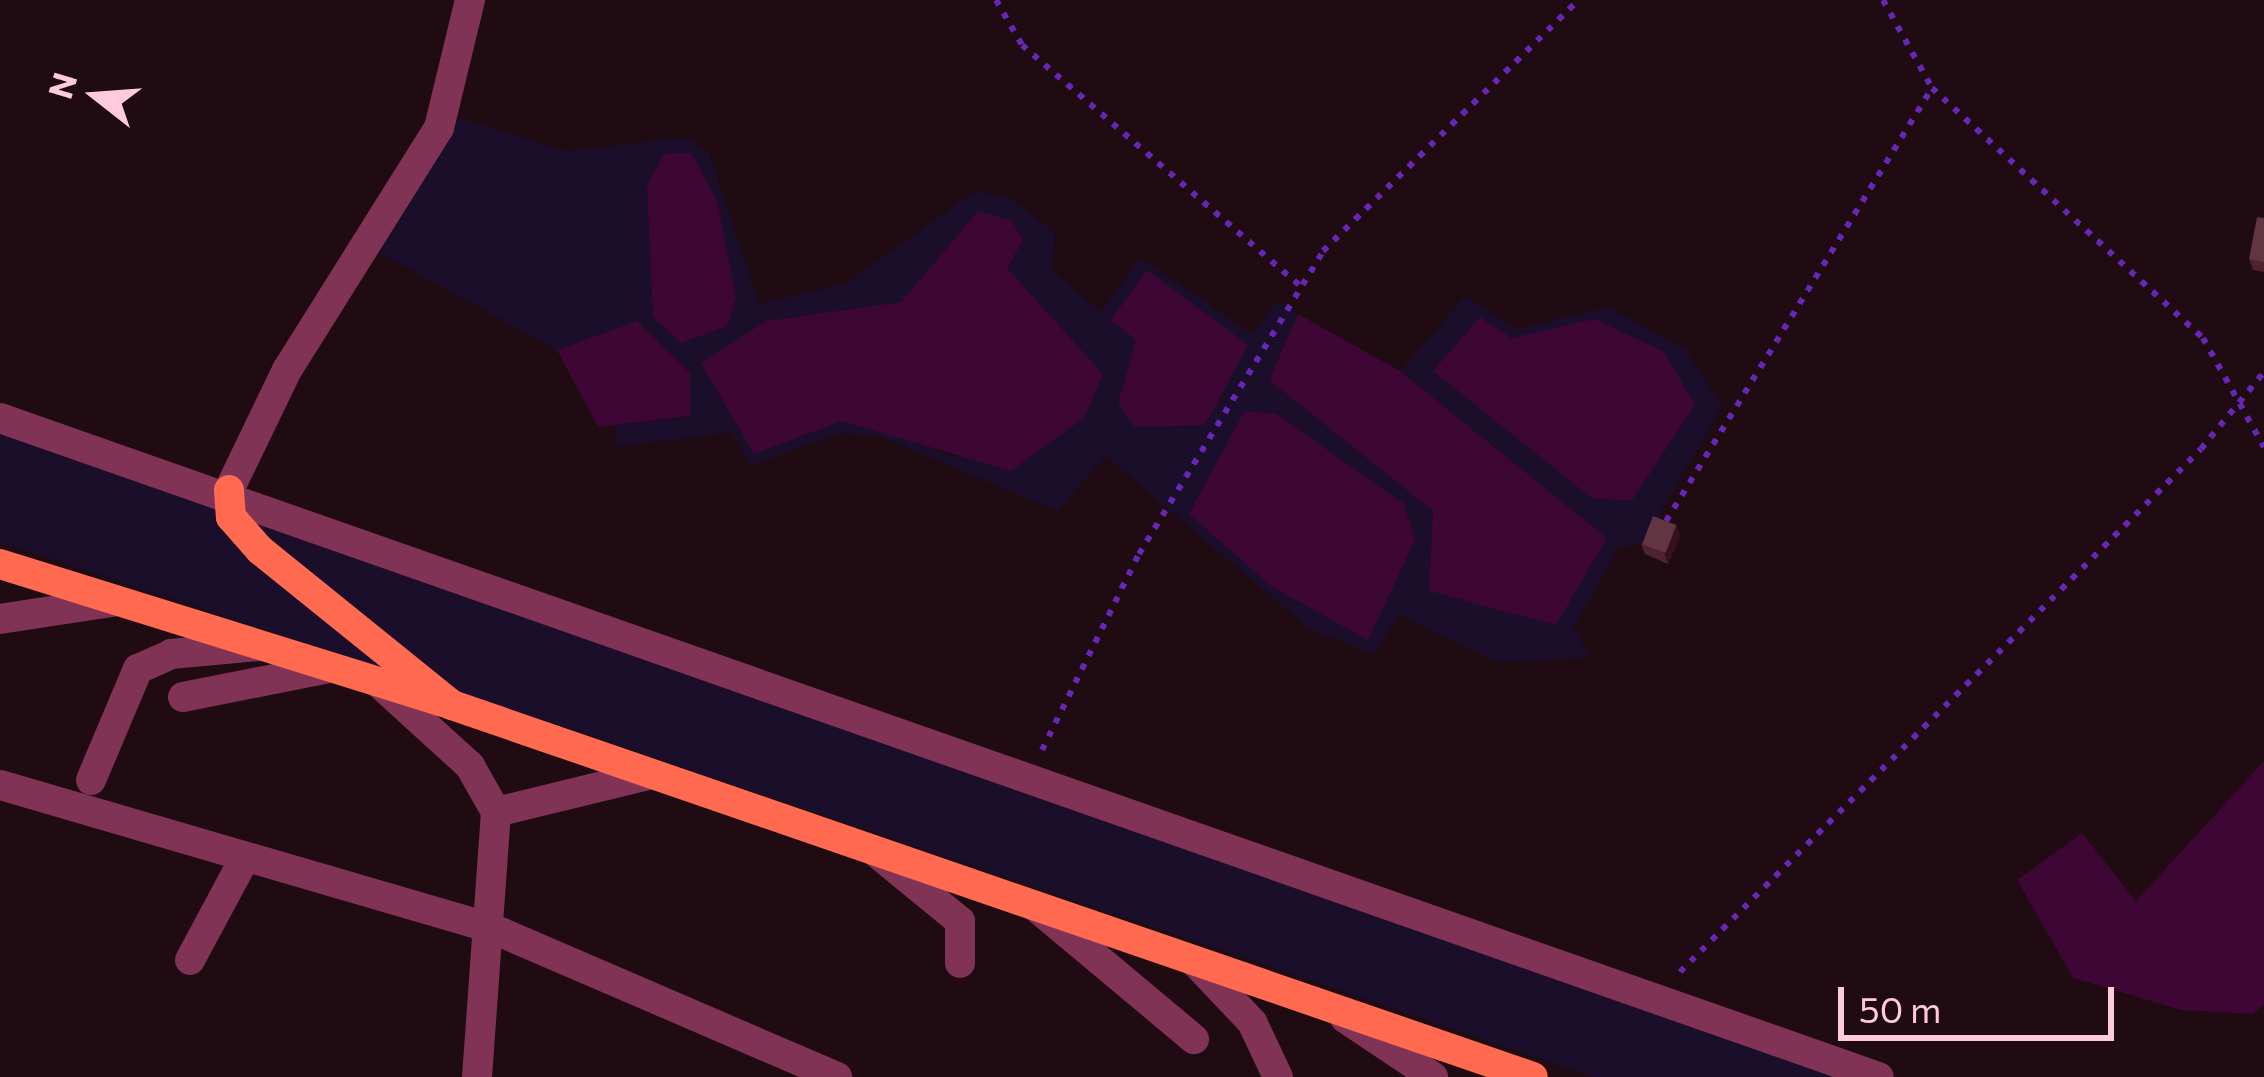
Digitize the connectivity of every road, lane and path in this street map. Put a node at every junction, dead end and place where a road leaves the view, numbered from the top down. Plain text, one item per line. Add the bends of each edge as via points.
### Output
1 (470, 0) edge
2 (996, 0) edge
3 (1578, 0) edge
4 (1883, 0) edge
5 (1932, 88) junction
6 (1301, 287) junction
7 (2264, 372) edge
8 (2241, 399) junction
9 (0, 418) edge
10 (2264, 447) edge
11 (230, 490) junction
12 (1666, 521) edge
13 (0, 564) edge
14 (117, 601) junction
15 (0, 619) edge
16 (259, 646) junction
17 (329, 668) junction
18 (380, 684) junction
19 (183, 698) dead end
20 (452, 705) junction
21 (648, 775) junction
22 (1030, 775) junction
23 (91, 780) dead end
24 (0, 785) edge
25 (496, 812) junction
26 (878, 854) junction
27 (243, 861) junction
28 (1036, 907) junction
29 (491, 928) junction
30 (190, 960) dead end
31 (1195, 962) junction
32 (960, 963) dead end
33 (1652, 1000) junction
34 (1330, 1008) junction
35 (1195, 1039) dead end
36 (1519, 1074) edge
37 (477, 1077) edge
38 (837, 1077) edge
39 (1278, 1077) edge
40 (1433, 1077) edge
41 (1879, 1077) edge

1 - 11 street via 439,128 286,370
2 - 6 path via 1022,45
3 - 6 path via 1323,251
4 - 5 path
5 - 8 path via 2203,338
5 - 12 path
6 - 22 path via 1139,554
7 - 8 path
8 - 10 path
8 - 33 path
9 - 11 street
11 - 20 main road via 231,518 260,550
11 - 22 street
13 - 14 main road
14 - 15 street
14 - 16 main road
16 - 17 main road
16 - 23 street via 171,654 138,669
17 - 18 main road
17 - 19 street
18 - 20 main road
18 - 25 street via 470,766
20 - 21 main road
21 - 25 street
21 - 26 main road
22 - 33 street
24 - 27 street
25 - 29 street
26 - 28 main road
26 - 32 street via 960,921
27 - 29 street
27 - 30 street
28 - 31 main road
28 - 35 street
29 - 37 street
29 - 38 street
31 - 34 main road
31 - 39 street via 1252,1022
33 - 41 street
34 - 36 main road
34 - 40 street

